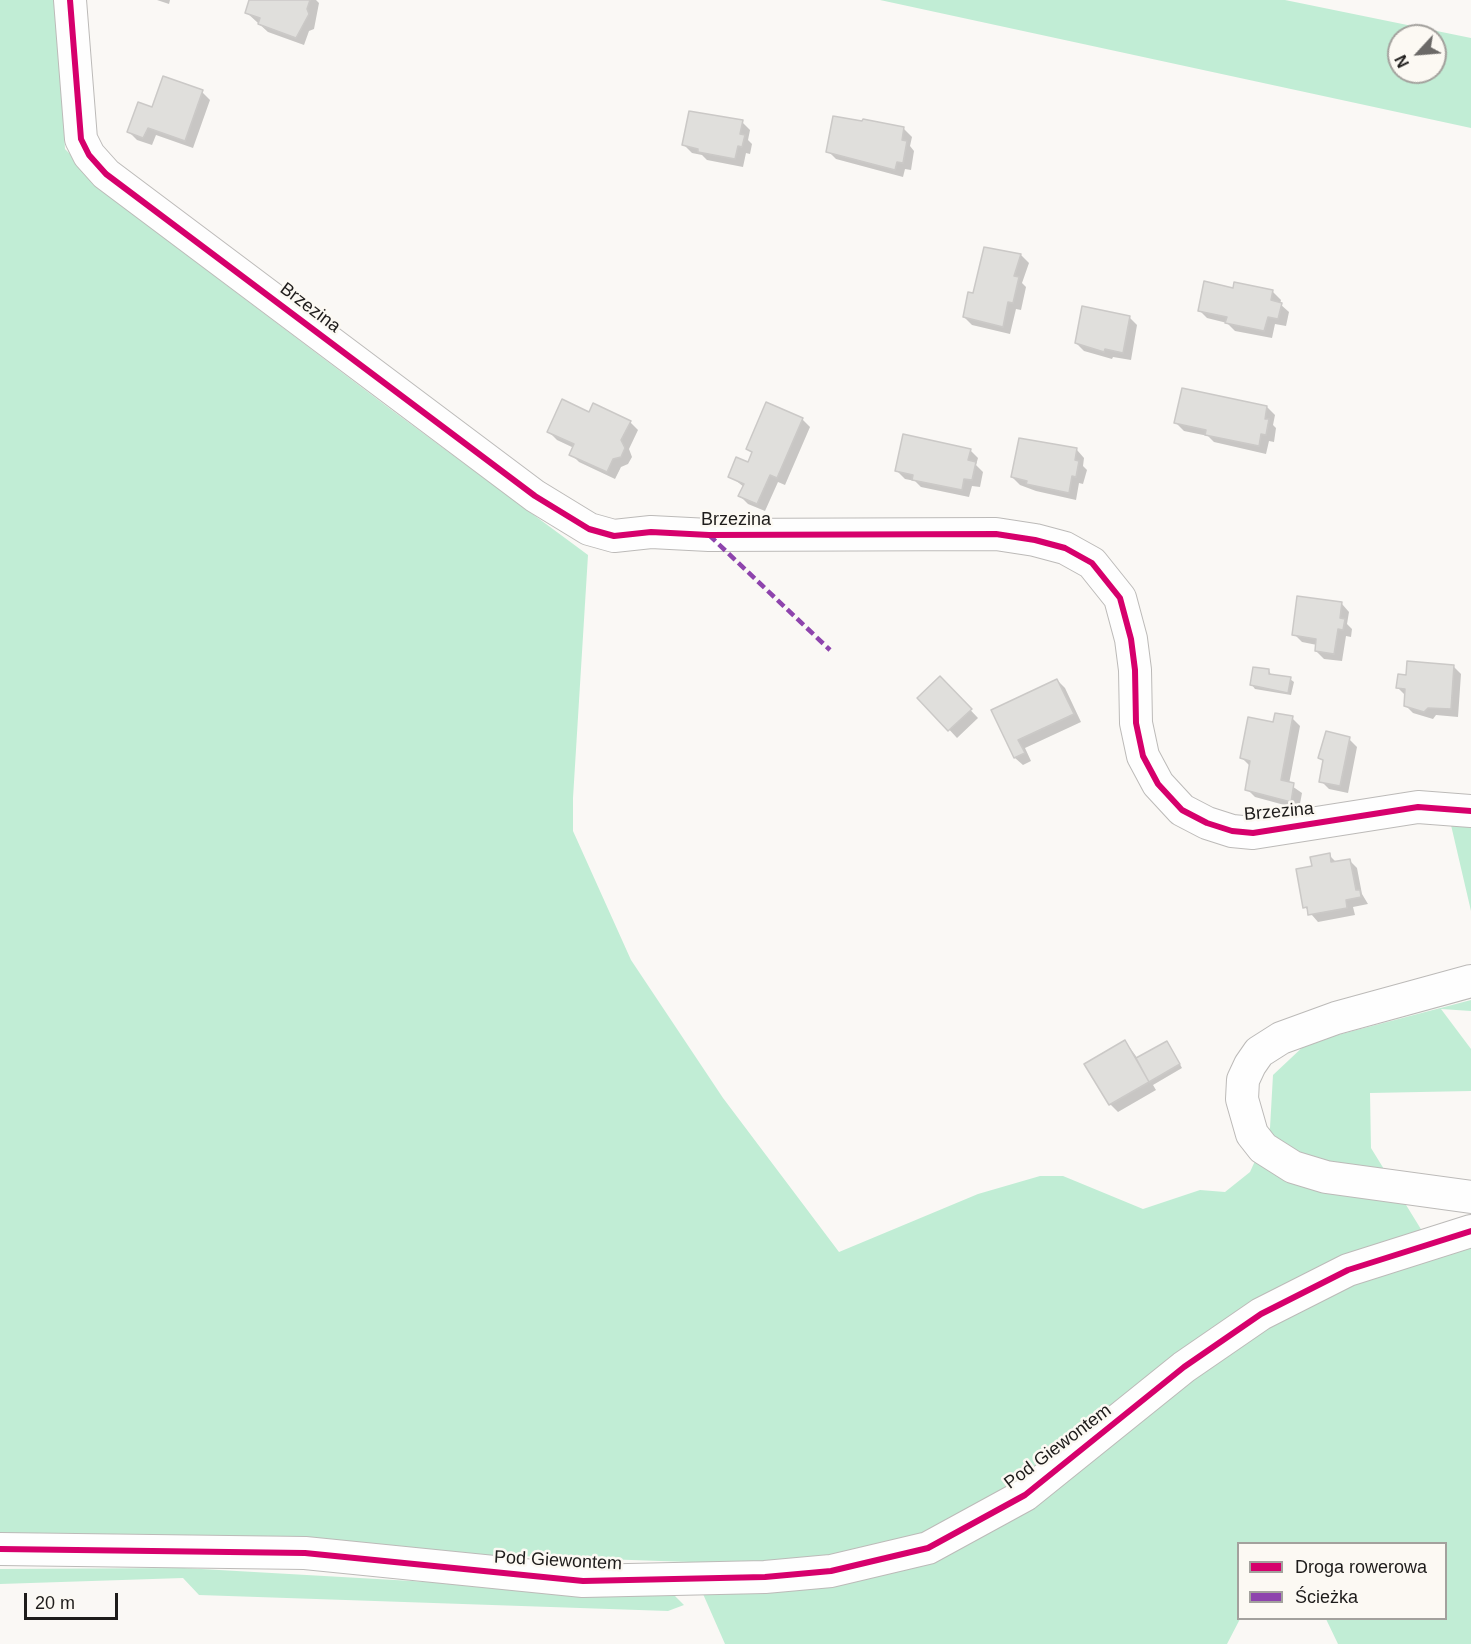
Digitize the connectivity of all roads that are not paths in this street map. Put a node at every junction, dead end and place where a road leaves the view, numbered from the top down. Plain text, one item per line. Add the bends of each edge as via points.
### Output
1 (70, 0) edge
2 (1471, 811) edge
3 (1471, 981) edge
4 (1471, 1197) edge
5 (1471, 1231) edge
6 (0, 1549) edge

1 - 2 street, Brzezina via 81,140 106,174 535,496 589,529 614,536 651,532 996,534 1065,548 1092,563 1120,598 1136,670 1136,723 1143,756 1158,784 1182,810 1207,823 1253,833 1418,807
3 - 4 street via 1326,1020 1281,1038 1259,1052 1250,1065 1243,1080 1242,1099 1252,1134 1263,1148 1293,1167 1326,1177
5 - 6 street, Pod Giewontem via 1348,1270 1261,1314 1184,1367 1025,1495 928,1548 831,1571 765,1577 583,1581 305,1553

